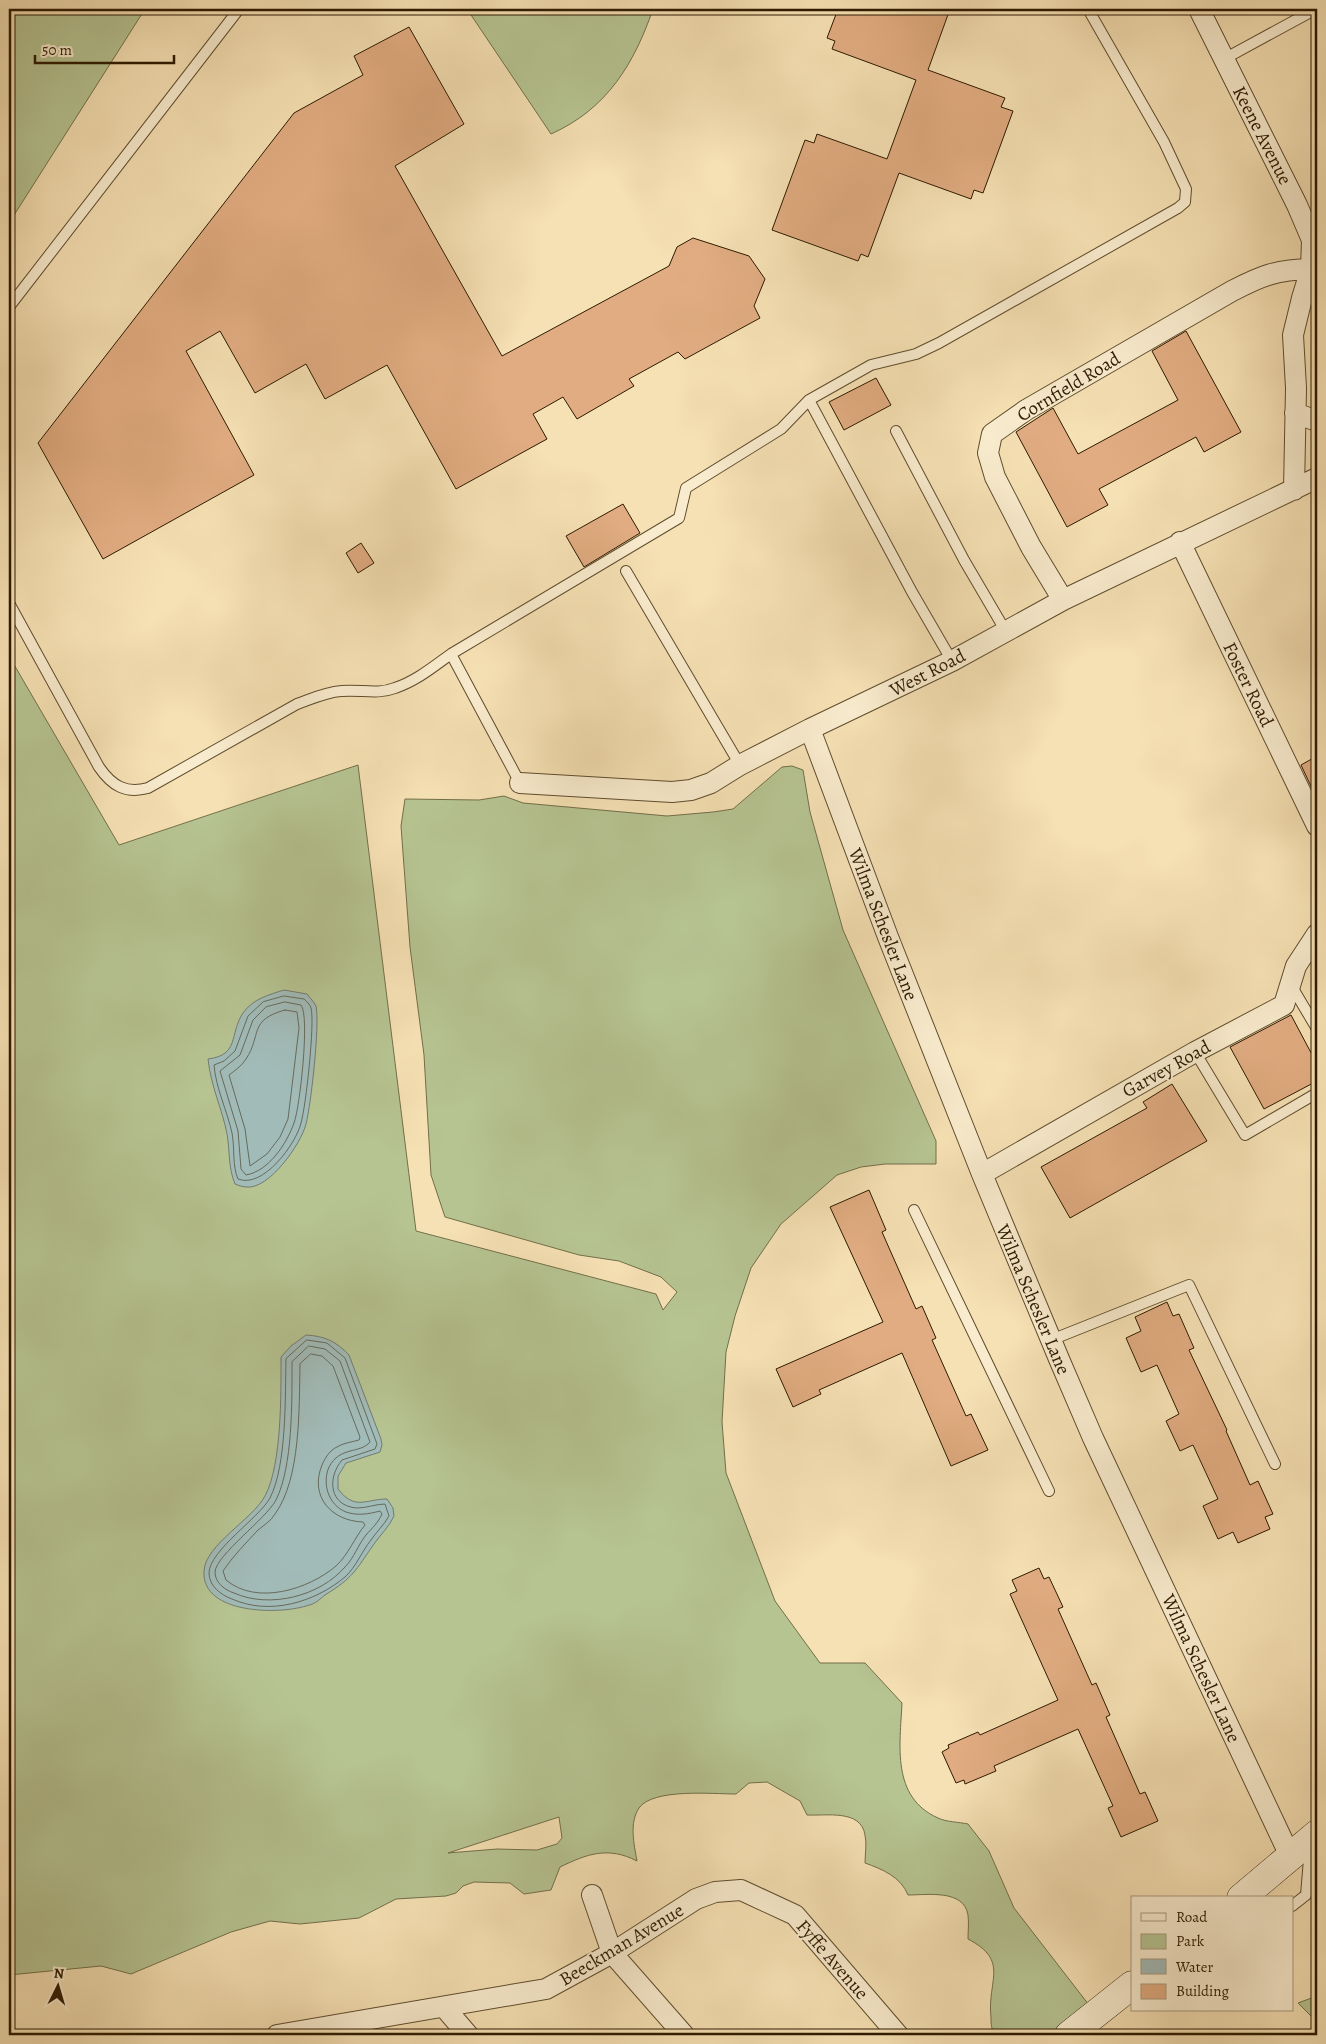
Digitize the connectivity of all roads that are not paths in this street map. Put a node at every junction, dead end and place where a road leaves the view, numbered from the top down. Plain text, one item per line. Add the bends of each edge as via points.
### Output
1 (240, 9) edge
2 (1088, 9) edge
3 (1316, 9) edge
4 (1205, 13) edge
5 (1224, 59) junction
6 (1311, 270) junction
7 (9, 307) edge
8 (809, 400) junction
9 (1295, 413) junction
10 (1317, 422) edge
11 (896, 431) dead end
12 (1317, 478) edge
13 (1294, 490) junction
14 (1180, 542) junction
15 (626, 571) dead end
16 (1063, 600) junction
17 (9, 603) edge
18 (1006, 630) junction
19 (451, 654) junction
20 (952, 661) junction
21 (810, 729) junction
22 (740, 765) junction
23 (520, 783) joint
24 (1316, 822) edge
25 (1317, 934) edge
26 (1291, 983) junction
27 (1317, 1029) edge
28 (1195, 1052) junction
29 (1317, 1093) edge
30 (982, 1174) junction
31 (914, 1210) dead end
32 (1051, 1340) junction
33 (1275, 1464) dead end
34 (1049, 1492) dead end
35 (1306, 1843) edge
36 (592, 1895) dead end
37 (1243, 1896) edge
38 (756, 1898) joint
39 (1294, 1904) edge
40 (612, 1953) junction
41 (1131, 1986) edge
42 (444, 2007) junction
43 (277, 2035) edge
44 (468, 2035) edge
45 (684, 2035) edge
46 (898, 2035) edge
47 (1069, 2035) edge

1 - 7 lane
2 - 8 lane via 1164,142 1186,189 1184,202 939,343 916,354 871,365
3 - 5 lane
4 - 5 street, Keene Avenue
5 - 6 street, Keene Avenue via 1298,205 1312,240
6 - 9 street, Keene Avenue via 1293,335
6 - 16 street, Cornfield Road via 1286,270 1248,282 1108,361 992,434 988,453 995,477
8 - 19 lane via 781,429 686,488 679,518
8 - 20 lane
9 - 10 street
9 - 13 street, Keene Avenue
11 - 18 lane via 964,560
12 - 13 street, West Road
13 - 14 street, West Road
14 - 16 street, West Road
14 - 24 street, Foster Road
15 - 22 lane
16 - 18 street, West Road
17 - 19 lane via 99,767 116,786 126,790 148,788 297,704 342,691 373,693 394,689 417,678
18 - 20 street, West Road
19 - 23 lane
20 - 21 street, West Road
21 - 22 street, West Road
21 - 30 street, Wilma Schesler Lane
22 - 23 street, West Road via 711,783 672,792
25 - 26 street, Garvey Road via 1296,966
26 - 27 lane
26 - 28 street, Garvey Road via 1284,1005
28 - 29 lane via 1245,1135
28 - 30 street, Garvey Road
30 - 32 street, Wilma Schesler Lane
31 - 34 lane
32 - 33 lane via 1189,1285
32 - 35 street, Wilma Schesler Lane via 1101,1455
35 - 37 main road
35 - 39 lane via 1306,1895
36 - 40 street
38 - 40 street, Beeckman Avenue via 741,1890 715,1892 696,1900
38 - 46 street, Fyffe Avenue via 795,1915
40 - 42 street, Beeckman Avenue via 546,1989
40 - 45 street
41 - 47 main road
42 - 43 street, Beeckman Avenue
42 - 44 street

